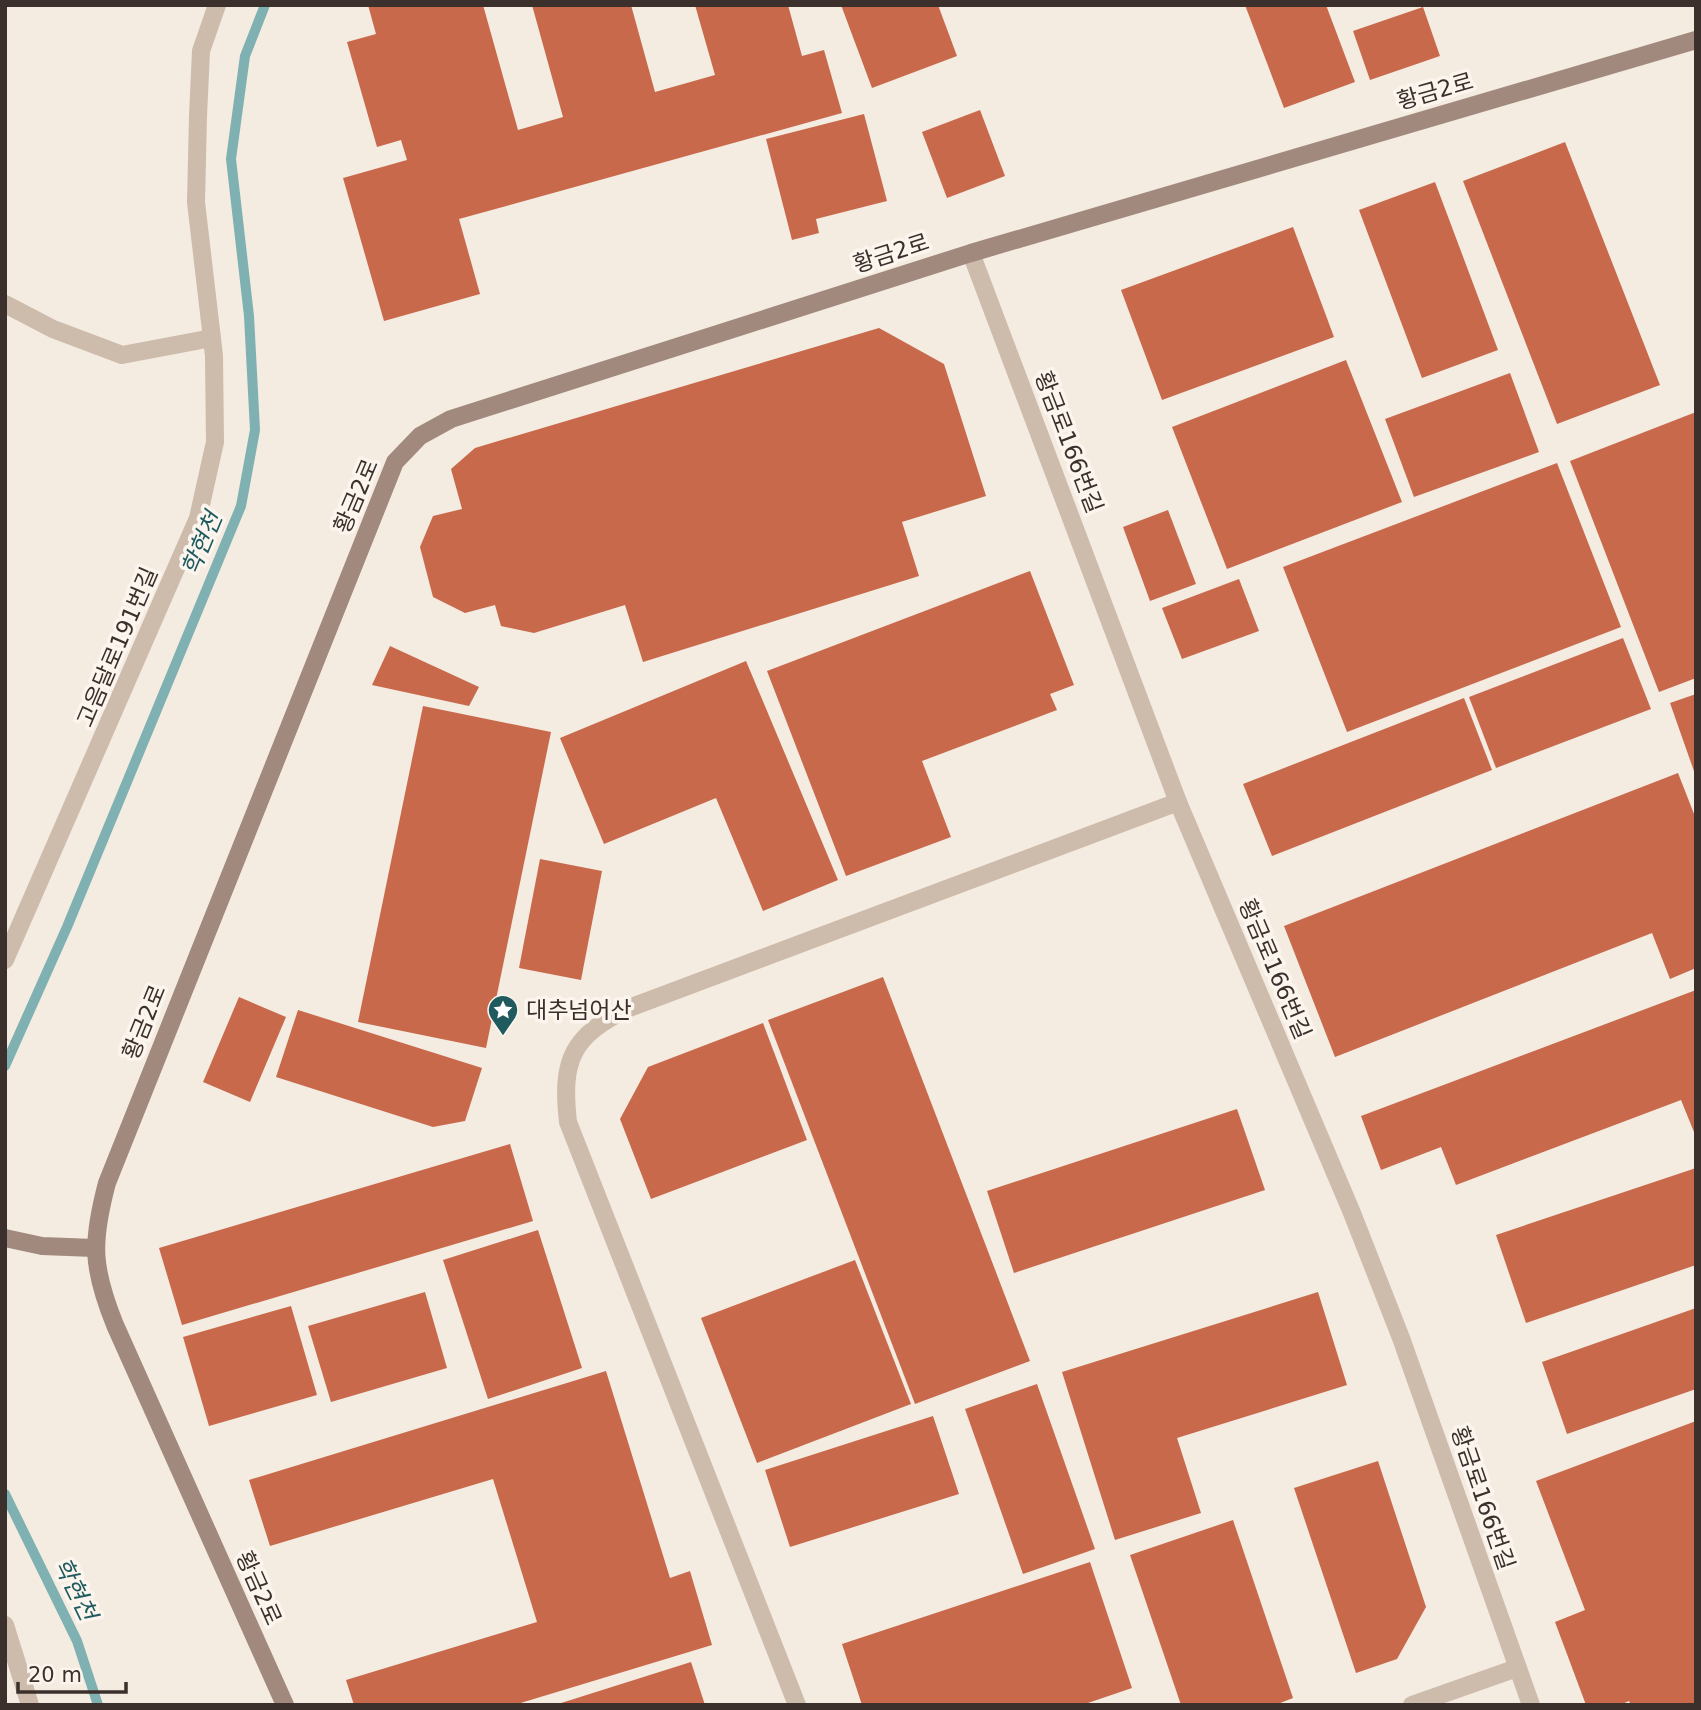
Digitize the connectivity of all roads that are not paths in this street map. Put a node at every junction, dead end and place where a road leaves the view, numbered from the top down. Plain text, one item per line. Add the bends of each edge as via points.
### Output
1 (217, 5) edge
2 (1696, 40) edge
3 (971, 253) junction
4 (5, 304) edge
5 (212, 338) junction
6 (1178, 802) junction
7 (5, 960) edge
8 (5, 1238) edge
9 (94, 1248) junction
10 (5, 1625) edge
11 (1517, 1668) junction
12 (30, 1705) edge
13 (285, 1705) edge
14 (797, 1705) edge
15 (1412, 1705) edge
16 (1531, 1705) edge

1 - 5 street, 고음달로191번길 via 201,51 196,202
2 - 3 street, 황금2로
3 - 6 street, 황금로166번길
3 - 9 street, 황금2로 via 451,419 420,436 395,462 107,1183
4 - 5 street via 122,355
5 - 7 street, 고음달로191번길 via 215,442 198,518
6 - 11 street, 황금로166번길 via 1401,1338
6 - 14 street via 629,1009 599,1023 579,1041 568,1063 564,1092 568,1122
8 - 9 street via 42,1246
9 - 13 street, 황금2로 via 99,1287
10 - 12 street
11 - 15 street
11 - 16 street, 황금로166번길

